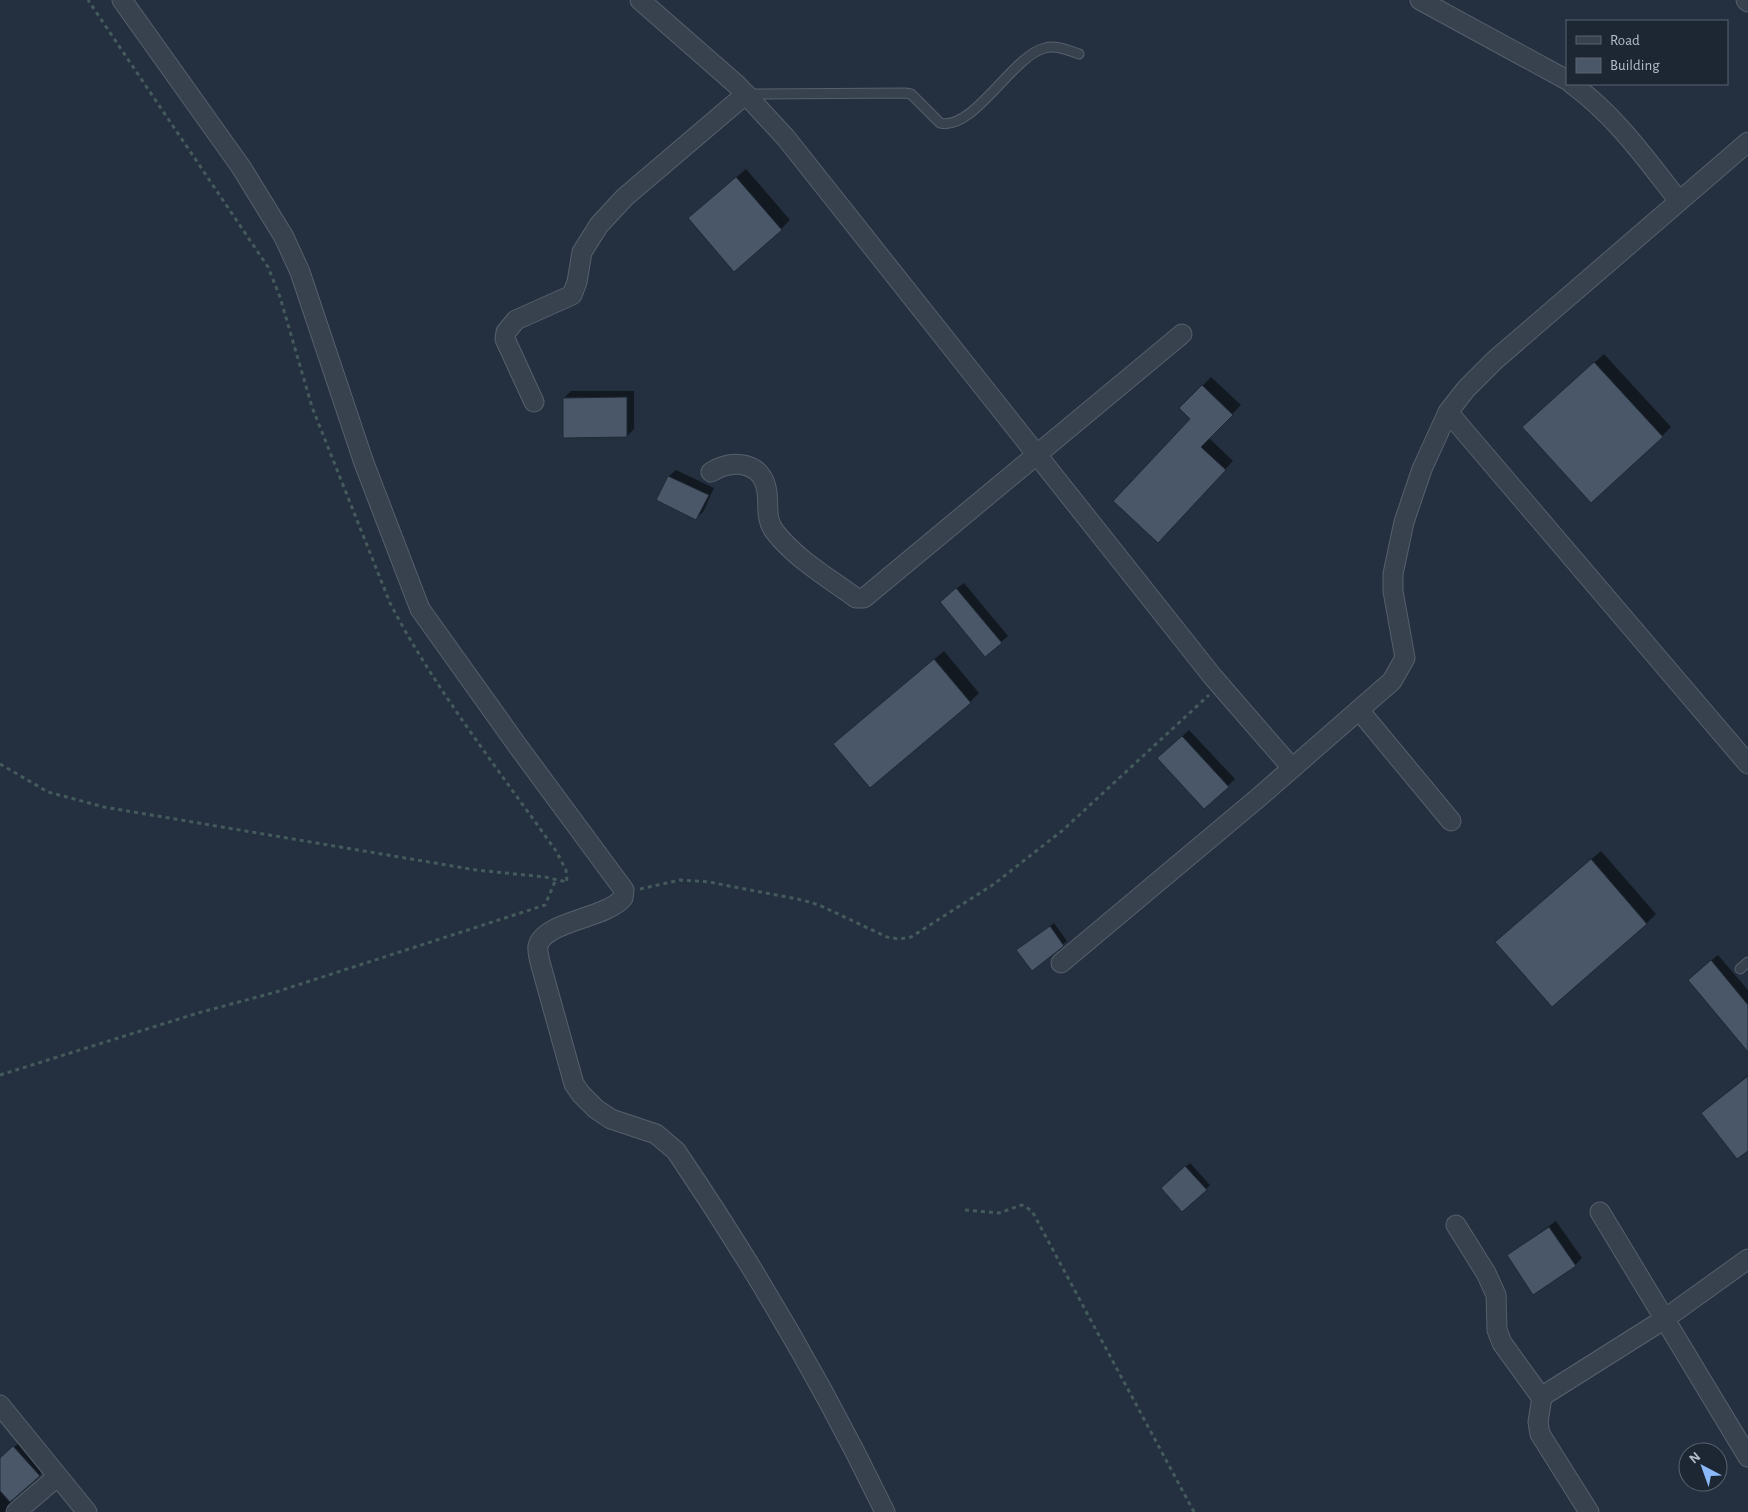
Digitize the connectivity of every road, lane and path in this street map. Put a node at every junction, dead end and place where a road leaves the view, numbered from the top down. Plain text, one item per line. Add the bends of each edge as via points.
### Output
1 (88, 0) edge
2 (122, 0) edge
3 (640, 0) edge
4 (1420, 0) edge
5 (1079, 54) dead end
6 (1566, 79) edge
7 (1573, 85) edge
8 (746, 94) junction
9 (1748, 142) edge
10 (1679, 201) junction
11 (1182, 334) dead end
12 (534, 402) dead end
13 (1448, 412) junction
14 (1038, 453) junction
15 (710, 472) dead end
16 (1219, 684) junction
17 (1359, 710) junction
18 (0, 764) edge
19 (1748, 764) edge
20 (1292, 768) junction
21 (1450, 821) dead end
22 (556, 880) junction
23 (625, 893) junction
24 (1748, 962) edge
25 (1061, 963) dead end
26 (1740, 969) dead end
27 (0, 1075) edge
28 (965, 1210) dead end
29 (1600, 1212) dead end
30 (1456, 1225) dead end
31 (1748, 1259) edge
32 (1663, 1320) junction
33 (1542, 1397) junction
34 (0, 1405) edge
35 (1748, 1457) edge
36 (58, 1477) junction
37 (16, 1512) edge
38 (87, 1512) edge
39 (885, 1512) edge
40 (1194, 1512) edge
41 (1589, 1512) edge

1 - 22 path via 268,267 312,407 390,603 404,631 556,851 566,870 567,882
2 - 23 street via 241,167 284,237 300,272 364,463 420,609
3 - 8 street
4 - 6 street
5 - 8 lane via 1052,47 1035,52 973,110 949,124 940,123 911,94 905,93
7 - 10 street via 1616,120
8 - 12 street via 625,197 599,225 582,252 572,295 516,320 508,327 505,339
8 - 14 street via 786,138
9 - 10 street
10 - 13 street via 1495,360
11 - 14 street
13 - 17 street via 1422,470 1404,522 1393,574 1394,607 1405,652 1403,664 1392,681
13 - 19 street
14 - 15 street via 874,592 860,599 792,550 776,534 768,518 765,484 756,472 734,463
14 - 16 street
16 - 20 street
16 - 23 path via 1159,744 1063,830 994,884 911,937 887,937 802,900 709,882 680,880
17 - 20 street
17 - 21 street
18 - 22 path via 48,792 104,807 476,870
20 - 25 street
22 - 27 path via 545,905 276,992
23 - 39 street via 610,910 555,929 542,938 538,946 574,1084 596,1109 611,1119 656,1134 676,1150 799,1345
24 - 26 lane
28 - 40 path via 999,1213 1022,1205 1032,1211
29 - 32 street
30 - 33 street via 1496,1294 1497,1330 1502,1343
31 - 32 street
32 - 33 street
32 - 35 street
33 - 41 street via 1538,1422 1540,1434
34 - 36 street
36 - 37 street
36 - 38 street

